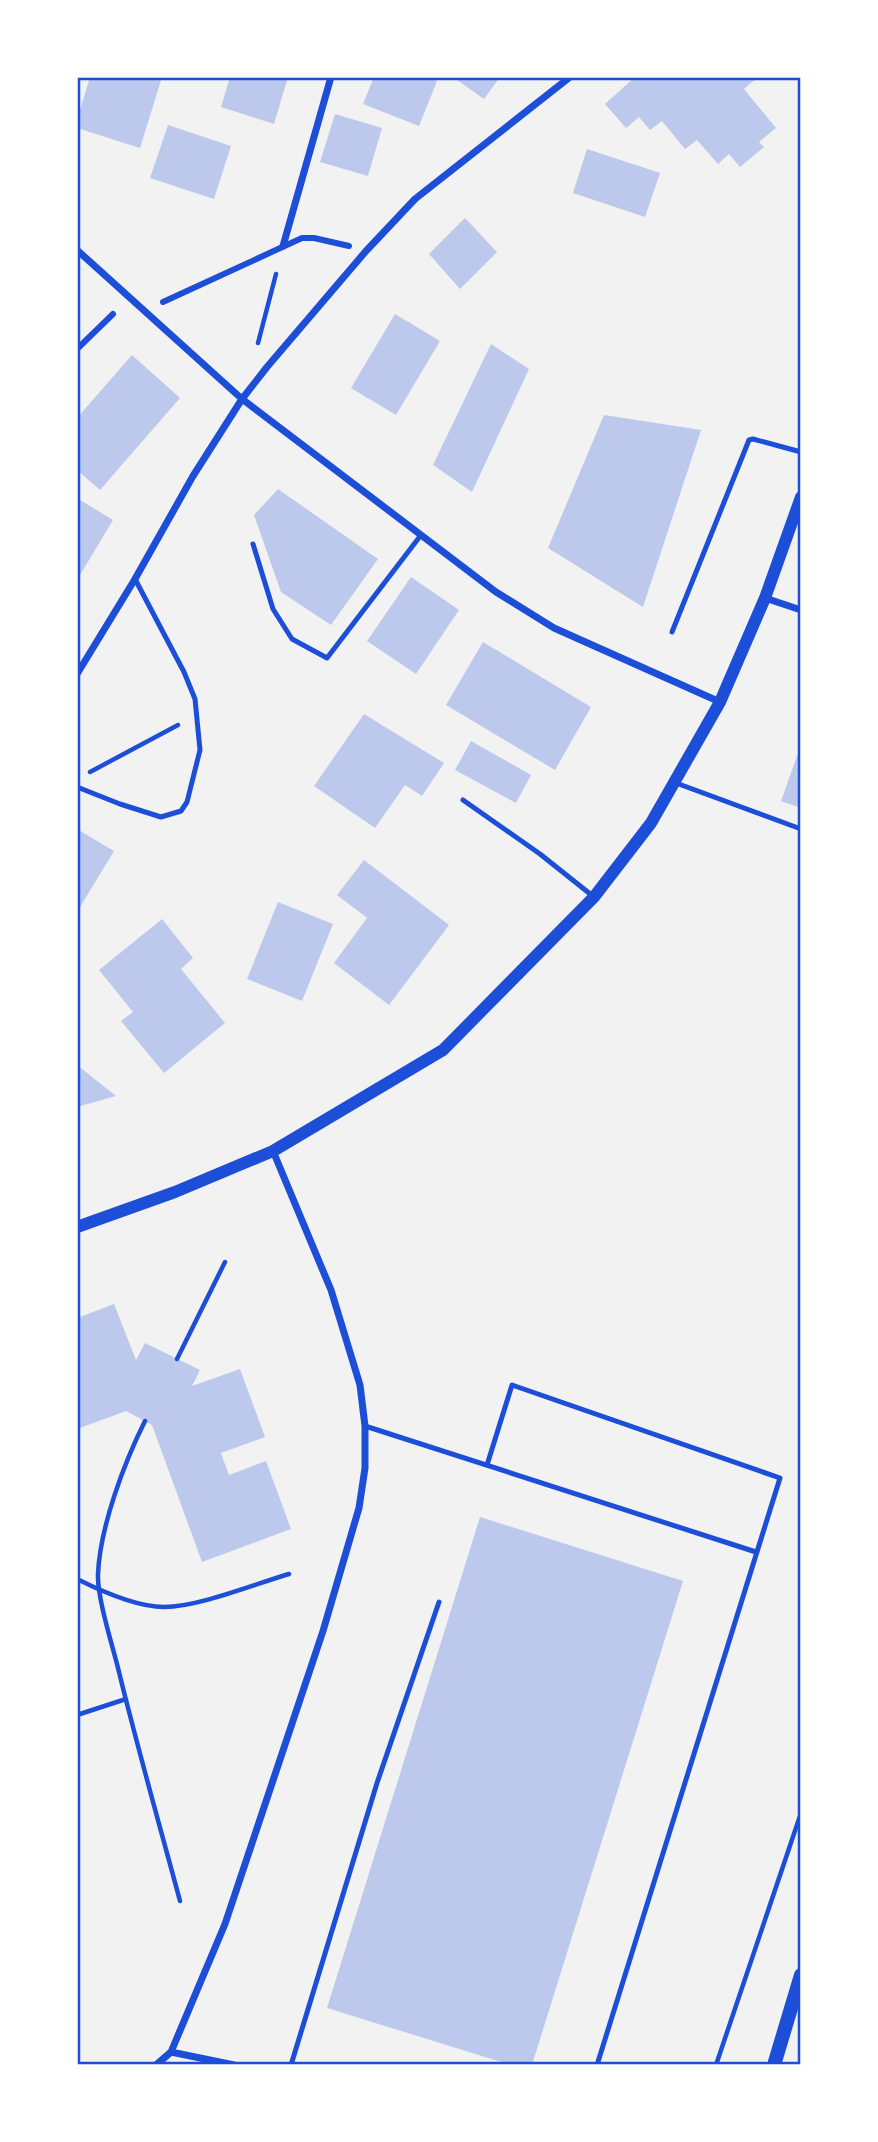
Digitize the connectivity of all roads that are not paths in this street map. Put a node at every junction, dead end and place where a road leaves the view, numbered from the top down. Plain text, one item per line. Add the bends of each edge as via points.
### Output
1 (331, 77) edge
2 (570, 77) edge
3 (283, 246) junction
4 (349, 246) dead end
5 (77, 250) edge
6 (163, 302) dead end
7 (113, 314) dead end
8 (77, 349) edge
9 (242, 400) junction
10 (801, 452) edge
11 (801, 497) edge
12 (421, 536) junction
13 (253, 544) dead end
14 (135, 579) junction
15 (765, 598) junction
16 (801, 610) edge
17 (672, 632) dead end
18 (77, 674) edge
19 (720, 702) junction
20 (674, 783) junction
21 (77, 787) edge
22 (463, 800) dead end
23 (801, 829) edge
24 (594, 897) junction
25 (273, 1151) junction
26 (77, 1227) edge
27 (365, 1426) junction
28 (486, 1465) junction
29 (756, 1552) junction
30 (439, 1602) dead end
31 (801, 1975) edge
32 (171, 2052) junction
33 (156, 2065) edge
34 (234, 2065) edge
35 (291, 2065) edge
36 (597, 2065) edge
37 (774, 2065) edge

1 - 3 street
2 - 9 street via 415,199
3 - 4 street via 314,238
3 - 6 street
5 - 9 street
7 - 8 street
9 - 12 street
9 - 14 street
10 - 17 lane via 754,439 746,445
11 - 15 street
12 - 13 lane via 327,658 292,639 273,609
12 - 19 street via 529,614
14 - 18 street
14 - 21 lane via 195,699 200,750 187,802 181,811 161,817
15 - 16 street
15 - 19 street
19 - 20 street
20 - 23 lane
20 - 24 street via 651,823
22 - 24 lane
24 - 25 street via 443,1050
25 - 26 street
25 - 27 street via 331,1290 359,1385
27 - 28 lane
27 - 32 street via 359,1508 323,1631 225,1924
28 - 29 lane
28 - 29 lane via 512,1385 780,1478
29 - 36 lane
30 - 35 lane via 377,1783
31 - 37 main road
32 - 33 street
32 - 34 street

